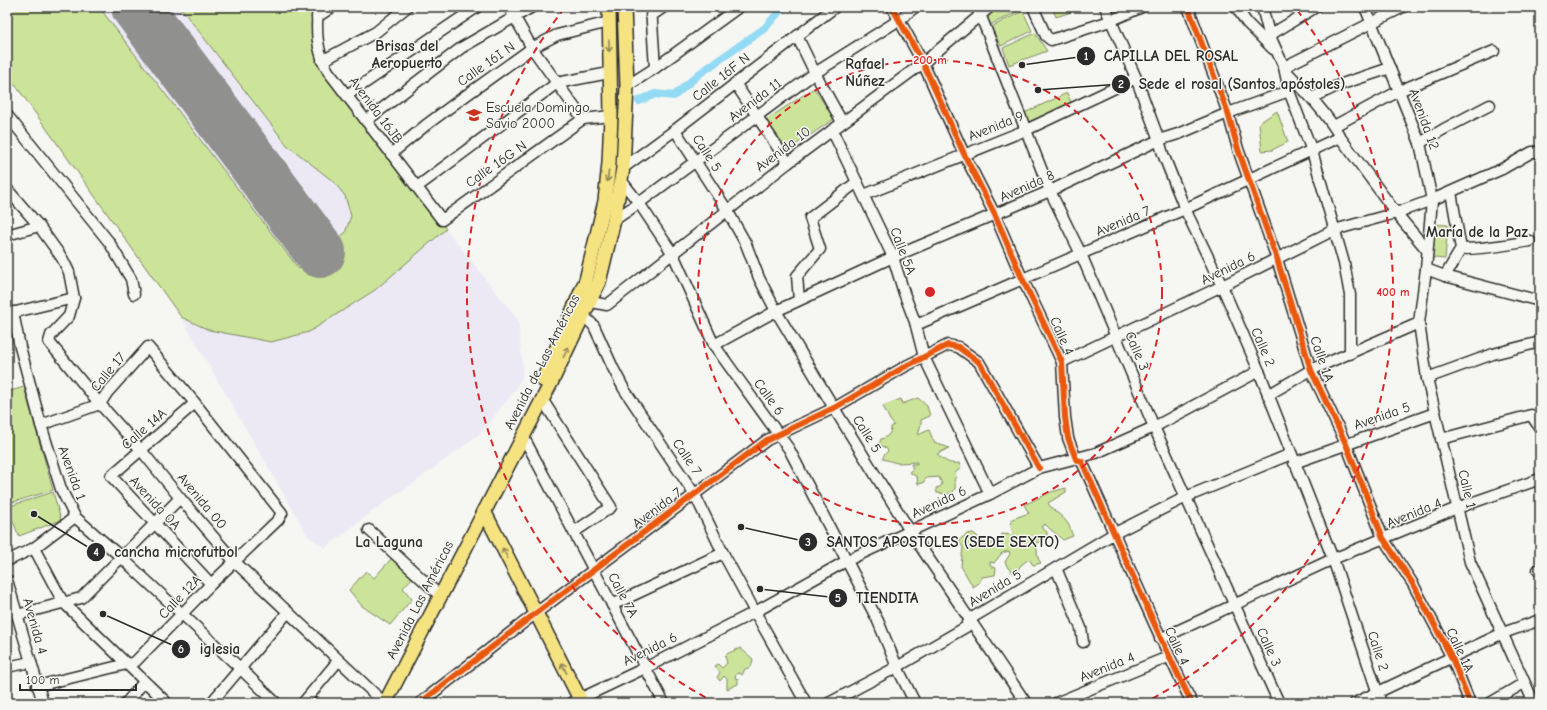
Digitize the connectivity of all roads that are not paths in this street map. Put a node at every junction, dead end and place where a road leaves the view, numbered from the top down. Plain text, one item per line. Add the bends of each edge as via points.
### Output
1 (332, 7) edge
2 (407, 7) edge
3 (477, 7) edge
4 (509, 7) edge
5 (532, 7) edge
6 (609, 7) edge
7 (624, 7) edge
8 (664, 7) edge
9 (739, 7) edge
10 (835, 7) edge
11 (892, 7) edge
12 (915, 7) edge
13 (990, 7) edge
14 (1033, 7) edge
15 (1106, 7) edge
16 (1142, 7) edge
17 (1188, 7) edge
18 (1236, 7) edge
19 (1262, 7) edge
20 (1316, 7) edge
21 (1365, 7) edge
22 (1403, 7) edge
23 (978, 10) edge
24 (651, 11) edge
25 (318, 12) edge
26 (514, 17) junction
27 (899, 20) junction
28 (1110, 21) junction
29 (609, 22) junction
30 (1372, 22) junction
31 (1270, 35) junction
32 (797, 36) junction
33 (532, 48) junction
34 (1494, 52) dead end
35 (1278, 53) junction
36 (322, 61) junction
37 (922, 63) junction
38 (655, 68) junction
39 (1390, 68) junction
40 (1284, 69) junction
41 (609, 73) junction
42 (815, 73) junction
43 (1136, 78) junction
44 (557, 83) junction
45 (735, 83) junction
46 (627, 86) junction
47 (610, 87) junction
48 (1290, 91) junction
49 (1399, 91) junction
50 (347, 95) junction
51 (1312, 98) junction
52 (1490, 105) dead end
53 (626, 106) junction
54 (611, 112) junction
55 (1228, 113) junction
56 (7, 115) edge
57 (757, 117) junction
58 (583, 119) junction
59 (366, 121) junction
60 (842, 122) junction
61 (1334, 126) junction
62 (675, 130) junction
63 (832, 130) junction
64 (1026, 130) junction
65 (1340, 137) junction
66 (1159, 140) junction
67 (1420, 143) junction
68 (1312, 151) junction
69 (1540, 152) edge
70 (391, 154) junction
71 (964, 154) junction
72 (696, 162) junction
73 (788, 163) junction
74 (622, 174) junction
75 (1250, 180) junction
76 (857, 182) junction
77 (417, 187) junction
78 (7, 189) edge
79 (1050, 191) junction
80 (1451, 192) junction
81 (864, 195) junction
82 (1432, 200) junction
83 (639, 203) junction
84 (1185, 209) junction
85 (727, 210) junction
86 (1396, 213) junction
87 (995, 215) junction
88 (442, 220) joint
89 (614, 220) junction
90 (39, 226) junction
91 (1334, 230) junction
92 (7, 236) edge
93 (1530, 240) dead end
94 (1461, 249) junction
95 (1427, 250) junction
96 (673, 254) junction
97 (1081, 254) junction
98 (894, 257) junction
99 (1277, 258) junction
100 (1426, 269) junction
101 (1445, 276) junction
102 (1022, 278) junction
103 (1222, 286) junction
104 (134, 294) dead end
105 (74, 298) junction
106 (799, 300) junction
107 (1540, 301) edge
108 (591, 302) junction
109 (776, 311) junction
110 (10, 313) edge
111 (584, 316) junction
112 (1419, 323) junction
113 (916, 326) junction
114 (1116, 337) junction
115 (1540, 342) edge
116 (714, 344) junction
117 (1350, 354) junction
118 (924, 356) junction
119 (1062, 362) junction
120 (1311, 370) junction
121 (1259, 371) junction
122 (1427, 378) junction
123 (1268, 396) junction
124 (542, 399) junction
125 (195, 403) junction
126 (100, 404) junction
127 (834, 408) junction
128 (1435, 413) junction
129 (41, 425) junction
130 (1154, 427) junction
131 (1540, 428) edge
132 (778, 433) junction
133 (523, 436) junction
134 (1441, 439) junction
135 (1346, 444) junction
136 (141, 450) junction
137 (1292, 458) junction
138 (1076, 459) junction
139 (1039, 468) junction
140 (111, 476) joint
141 (1540, 479) edge
142 (990, 494) junction
143 (695, 495) junction
144 (1186, 497) junction
145 (180, 498) junction
146 (1457, 508) junction
147 (484, 512) junction
148 (75, 518) junction
149 (154, 523) junction
150 (369, 530) dead end
151 (910, 531) junction
152 (574, 532) junction
153 (1115, 533) junction
154 (1383, 538) junction
155 (34, 548) junction
156 (724, 553) junction
157 (121, 557) junction
158 (1333, 559) junction
159 (848, 560) junction
160 (7, 561) edge
161 (235, 562) junction
162 (1056, 568) junction
163 (594, 570) junction
164 (7, 580) edge
165 (211, 584) junction
166 (436, 592) junction
167 (63, 602) junction
168 (1234, 604) junction
169 (612, 605) junction
170 (288, 612) junction
171 (754, 612) junction
172 (536, 613) junction
173 (182, 614) junction
174 (17, 615) junction
175 (970, 619) junction
176 (1540, 620) edge
177 (1503, 634) junction
178 (1160, 639) junction
179 (1084, 642) dead end
180 (1168, 657) junction
181 (1452, 658) junction
182 (338, 661) junction
183 (31, 662) junction
184 (126, 664) junction
185 (7, 667) edge
186 (897, 667) junction
187 (646, 668) junction
188 (241, 669) junction
189 (144, 682) junction
190 (1524, 683) junction
191 (37, 686) junction
192 (1379, 698) edge
193 (578, 701) edge
194 (383, 702) edge
195 (43, 703) edge
196 (126, 703) edge
197 (167, 703) edge
198 (211, 703) edge
199 (276, 703) edge
200 (303, 703) edge
201 (420, 703) edge
202 (664, 703) edge
203 (806, 703) edge
204 (828, 703) edge
205 (915, 703) edge
206 (1026, 703) edge
207 (1056, 703) edge
208 (1192, 703) edge
209 (1278, 703) edge
210 (1355, 703) edge
211 (1470, 703) edge
212 (1490, 703) edge
213 (1534, 703) edge

1 - 25 street
2 - 36 street via 376,32
3 - 50 street
4 - 26 street
5 - 26 street
6 - 29 main road, Avenida de Las Américas
7 - 46 main road, Avenida de Las Américas
8 - 24 street
9 - 38 street
10 - 32 street, Calle 16F N
11 - 27 street, Calle 4
12 - 27 street, Avenida 11
13 - 23 street, Avenida 10
14 - 28 street via 1046,36 1051,40
15 - 28 street, Calle 2
16 - 28 street
17 - 55 street, Calle 1A
18 - 35 street via 1247,23
19 - 31 street
20 - 31 street
21 - 30 street, Avenida 12
22 - 30 street
23 - 37 street, Avenida 10
23 - 64 street, Calle 3
24 - 38 street
25 - 36 street, Avenida 16JB via 316,32
26 - 33 street
26 - 59 street via 461,48
27 - 37 street, Calle 4
27 - 42 street, Avenida 11
28 - 43 street, Calle 2
29 - 33 street, Calle 16I N via 556,36
29 -> 41 main road, Avenida de Las Américas
30 - 39 street, Avenida 12
30 - 40 street
31 - 35 street
32 - 42 street
32 - 45 street, Calle 16F N
33 - 44 street
33 - 70 street, Calle 16I N via 449,107
34 - 49 street
35 - 40 street
36 - 50 street, Avenida 16JB
37 - 60 street, Avenida 10
37 - 71 street, Calle 4
38 - 46 street
39 - 49 street, Avenida 12
39 - 51 street via 1339,85
40 - 48 street
40 - 51 street
41 - 44 street
41 - 47 main road, Avenida de Las Américas
42 - 57 street, Avenida 11
42 - 60 street
43 - 64 street, Avenida 9
43 - 66 street, Calle 2
44 - 58 street
44 - 77 street
45 - 57 street
45 - 62 street, Calle 16F N
46 - 47 main road via 619,91
46 - 53 main road, Avenida de Las Américas
47 - 54 main road, Avenida de Las Américas
48 - 55 street, Avenida 8
48 - 68 street
49 - 61 street
49 - 67 street, Avenida 12
50 - 59 street, Avenida 16JB
51 - 61 street
52 - 67 street
53 - 54 main road via 618,103
53 - 74 main road, Avenida de Las Américas
54 - 58 street, Calle 16G N
54 -> 166 main road, Avenida de Las Américas via 605,201 586,280 537,395
55 - 66 street, Avenida 8
55 - 75 street, Calle 1A
56 - 104 street via 109,242 131,280
57 - 72 street, Avenida 11
57 - 73 street
58 - 88 street, Calle 16G N
59 - 70 street, Avenida 16JB
60 - 63 street, Avenida 10
61 - 65 street
62 - 72 street, Calle 5
62 - 74 street, Calle 16F N
63 - 73 street, Avenida 10
63 - 76 street, Calle 5A
64 - 71 street, Avenida 9
64 - 79 street, Calle 3
65 - 68 street, Avenida 7
65 - 86 street
66 - 79 street, Avenida 8
66 - 84 street, Calle 2
67 - 82 street, Avenida 12
68 - 75 street, Avenida 7
68 - 91 street
69 - 80 street, Avenida 6 via 1532,152
70 - 77 street, Avenida 16JB
71 - 81 street, Avenida 9
71 - 87 street, Calle 4
72 - 83 street, Avenida 11
72 - 85 street, Calle 5
73 - 85 street, Avenida 10
74 - 83 street, Calle 6
74 - 89 main road, Avenida de Las Américas
75 - 84 street, Avenida 7
75 - 99 street, Calle 1A
76 - 81 street, Calle 5A
76 - 106 street via 810,218 820,249 797,276
77 - 88 street, Avenida 16JB
78 - 90 street
79 - 87 street, Avenida 8
79 - 97 street, Calle 3
80 - 82 street, Avenida 6
80 - 94 street
81 - 98 street, Calle 5A
82 - 86 street, Avenida 6
82 - 95 street, Avenida 12
83 - 89 street, Avenida 11
83 - 96 street, Calle 6
84 - 97 street, Avenida 7
84 - 103 street, Calle 2
85 - 96 street, Avenida 10
85 - 109 street, Calle 5 via 746,244 759,278
86 - 91 street, Avenida 6
86 - 95 street
87 - 98 street, Avenida 8
87 - 102 street, Calle 4
89 - 108 main road, Avenida de Las Américas via 599,282
90 - 92 street
90 - 105 street via 62,258
91 - 99 street, Avenida 6
91 - 117 street via 1344,262 1350,295
93 - 94 street via 1505,246
94 - 101 street
95 - 100 street, Avenida 12
96 - 108 street, Avenida 10 via 607,305
96 - 116 street, Calle 6
97 - 102 street, Avenida 7
97 - 114 street, Calle 3
98 - 106 street, Avenida 8
98 - 113 street, Calle 5A
99 - 103 street, Avenida 6
99 - 120 street, Calle 1A
100 - 101 street
100 - 112 street, Calle 1
101 - 107 street
102 - 113 street, Avenida 7
102 - 119 street, Calle 4
103 - 114 street, Avenida 6
103 - 121 street, Calle 2
105 - 110 street
105 - 126 street, Avenida 00 via 69,316 51,335 49,342
106 - 109 street, Avenida 8
108 - 111 main road, Avenida de Las Américas
109 - 116 street, Avenida 8
109 - 127 street, Calle 5
110 - 129 street, Avenida 1
124 -> 111 main road, Avenida de Las Américas
111 - 143 street, Calle 7 via 594,326 624,389
112 - 117 street
112 - 122 street, Calle 1
113 - 118 street, Calle 5A
114 - 119 street, Avenida 6
114 - 130 street, Calle 3
115 - 122 street via 1494,354
116 - 132 street, Calle 6
117 - 120 street
118 - 127 street, Avenida 7
118 - 139 street, Avenida 7 via 948,345 958,347 979,362
118 - 142 street, Calle 5A
119 - 138 street, Calle 4 via 1068,438
120 - 123 street
120 - 135 street, Calle 1A
121 - 123 street, Calle 2
121 - 130 street, Avenida 6
122 - 128 street, Calle 1
123 - 137 street, Calle 2
124 - 133 main road, Avenida de Las Américas
124 - 152 street via 611,507
125 - 126 street, Calle 17 via 148,347 107,392
125 - 136 street, Calle 14A
125 - 161 street, Calle 12A via 282,513
126 - 129 street, Calle 17
126 - 136 street, Avenida 00
127 - 132 street, Avenida 7
127 - 151 street, Calle 5
128 - 134 street, Calle 1
128 - 135 street, Avenida 5
129 - 148 street, Avenida 1 via 60,490
130 - 138 street, Avenida 6 via 1096,453
130 - 144 street, Calle 3
131 - 134 street via 1531,415
132 - 143 street, Avenida 7
132 - 159 street, Calle 6
133 - 147 main road, Avenida de Las Américas
133 - 152 street, Calle 7A
134 - 146 street, Calle 1
135 - 137 street, Avenida 5
135 - 154 street, Calle 1A
136 - 140 street, Calle 14A
136 - 145 street, Avenida 00
137 - 144 street, Avenida 5
137 - 158 street, Calle 2
138 - 139 street, Avenida 6
138 - 153 street, Calle 4 via 1082,462
139 - 142 street, Avenida 6
140 - 149 street, Avenida 0A
141 - 146 street, Avenida 4
142 - 151 street, Avenida 6
143 - 156 street, Calle 7
143 - 163 street, Avenida 7
144 - 153 street, Avenida 5
144 - 168 street, Calle 3
145 - 149 street
145 - 161 street, Avenida 00
146 - 154 street, Avenida 4
146 - 177 street, Calle 1 via 1470,562
172 -> 147 main road
147 - 194 main road, Avenida Las Américas
148 - 155 street
148 - 157 street, Avenida 1
149 - 157 street
149 - 165 street, Avenida 0A
150 - 166 street
151 - 159 street, Avenida 6
151 - 175 street, Calle 5
152 - 163 street, Calle 7A
153 - 162 street, Avenida 5
153 - 178 street, Calle 4
154 - 158 street, Avenida 4
154 - 181 street, Calle 1A via 1412,584
155 - 160 street
155 - 167 street
156 - 169 street
156 - 171 street, Calle 7
157 - 167 street via 81,598
157 - 173 street, Avenida 1
158 - 168 street, Avenida 4
158 - 192 street, Calle 2
159 - 171 street, Avenida 6
159 - 186 street, Calle 6
161 - 165 street, Calle 12A
161 - 170 street, Avenida 00
162 - 175 street, Avenida 5
162 - 179 street via 1081,628
163 - 169 street, Calle 7A
163 - 172 street, Avenida 7
164 - 174 street, Avenida 4
165 - 173 street, Calle 12A
166 - 194 main road, Avenida de Las Américas
167 - 174 street
167 - 184 street
168 - 178 street, Avenida 4
168 - 209 street, Calle 3
169 - 187 street, Calle 7A
170 - 182 street, Avenida 00
170 - 188 street
171 - 187 street, Avenida 6
171 - 203 street, Calle 7
193 -> 172 main road
172 - 201 street, Avenida 7
173 - 184 street, Calle 12A via 139,659
173 - 188 street, Avenida 1
174 - 183 street, Avenida 4
175 - 186 street, Avenida 5 via 966,627
175 - 206 street, Calle 5
176 - 177 street
177 - 181 street
177 - 190 street, Calle 1
178 - 180 street, Calle 4
180 - 207 street, Avenida 4
180 - 208 street, Calle 4
181 - 192 street
181 - 211 street, Calle 1A
182 - 194 street, Avenida 00
182 - 200 street
183 - 185 street
183 - 191 street, Avenida 4
184 - 189 street
184 - 191 street, Calle 12A
186 - 204 street, Avenida 5
186 - 205 street, Calle 6
187 - 193 street, Avenida 6
187 - 202 street, Calle 7A
188 - 198 street
188 - 199 street, Avenida 1
189 - 196 street
189 - 197 street
190 - 212 street
190 - 213 street, Calle 1
191 - 195 street, Avenida 4
192 - 210 street

